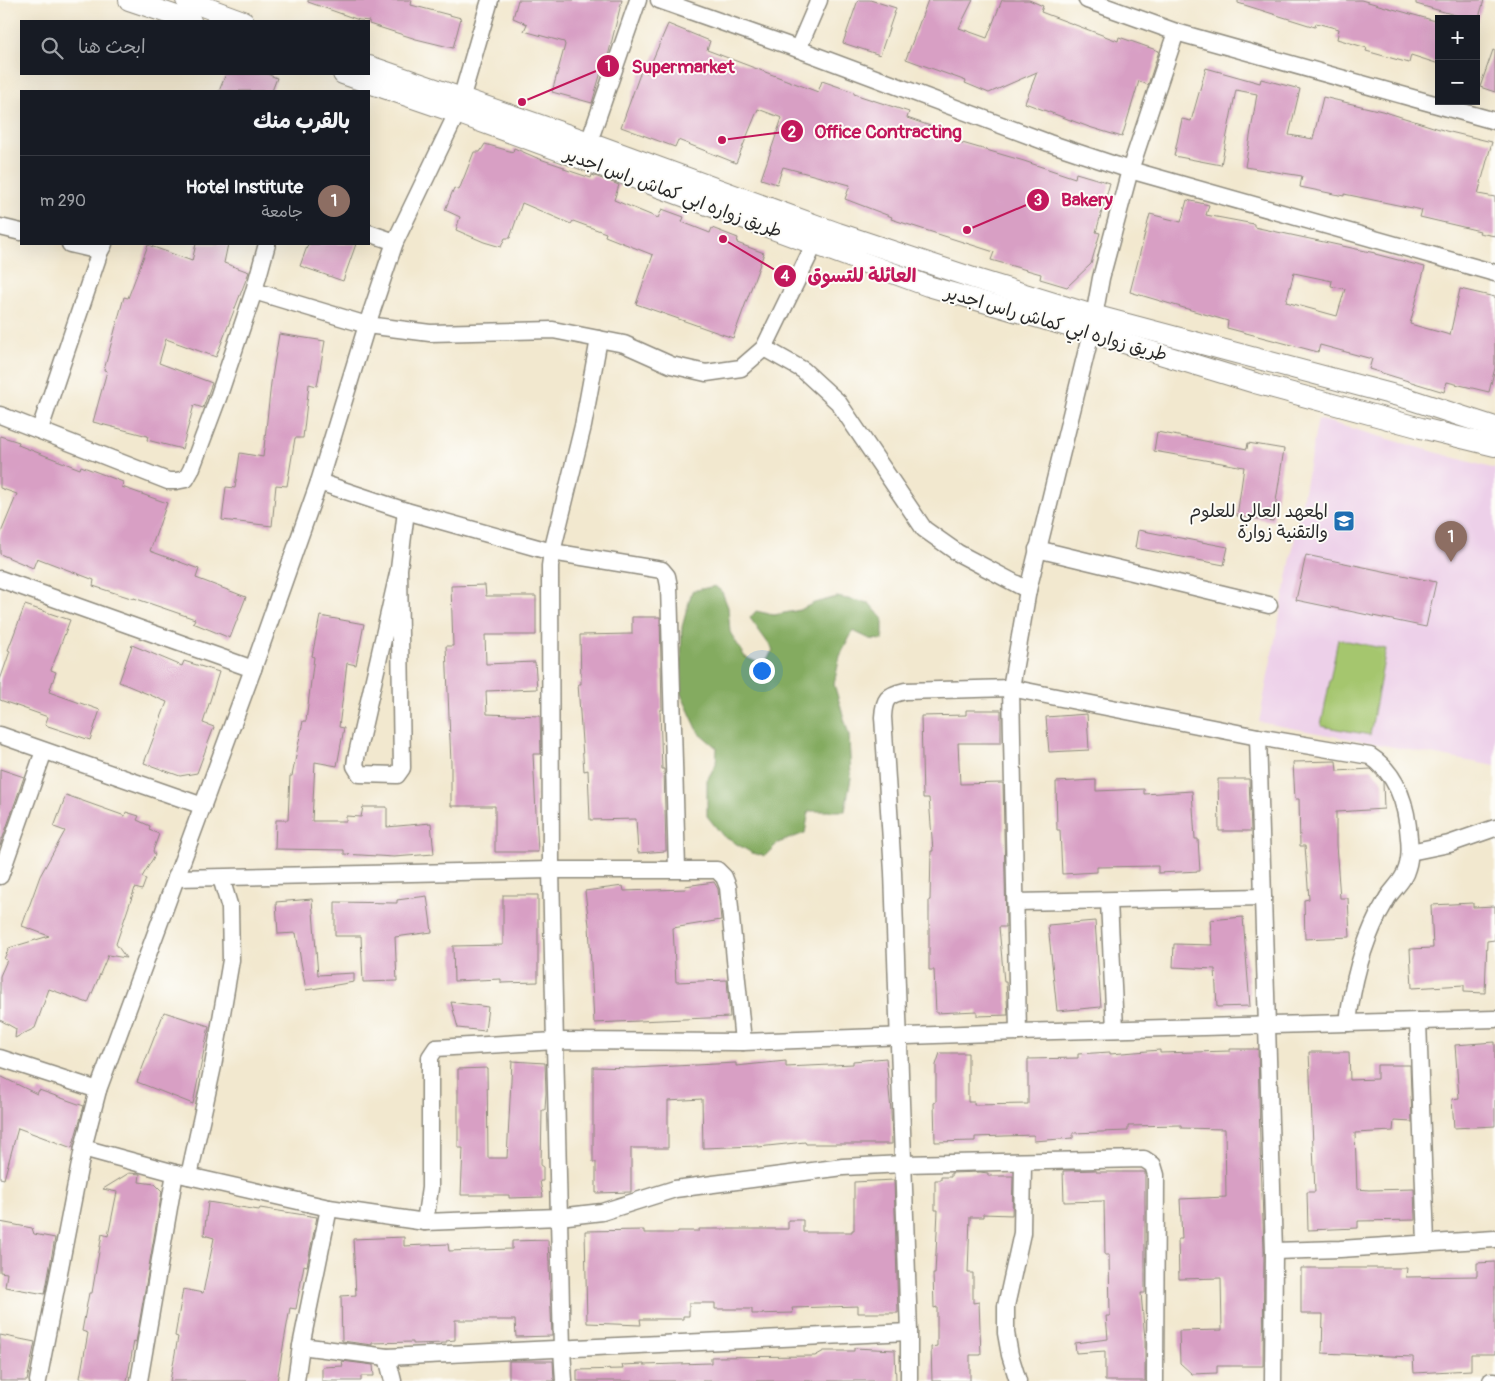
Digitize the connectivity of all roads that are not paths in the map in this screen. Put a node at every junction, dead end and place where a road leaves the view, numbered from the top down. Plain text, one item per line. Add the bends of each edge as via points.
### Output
1 (129, 0) edge
2 (186, 0) edge
3 (490, 0) edge
4 (638, 0) edge
5 (660, 0) edge
6 (819, 0) edge
7 (1087, 0) edge
8 (188, 20) edge
9 (240, 20) edge
10 (1176, 32) junction
11 (798, 50) junction
12 (370, 66) edge
13 (348, 75) edge
14 (460, 105) junction
15 (1495, 121) edge
16 (589, 142) junction
17 (1130, 170) junction
18 (0, 227) edge
19 (20, 232) edge
20 (370, 233) edge
21 (395, 242) junction
22 (81, 245) edge
23 (266, 245) edge
24 (814, 245) junction
25 (102, 247) edge
26 (1495, 273) edge
27 (254, 291) junction
28 (1092, 324) junction
29 (367, 325) junction
30 (599, 339) junction
31 (764, 348) junction
32 (0, 415) edge
33 (1495, 427) edge
34 (40, 429) junction
35 (1495, 446) edge
36 (319, 482) junction
37 (406, 511) junction
38 (1037, 549) junction
39 (552, 552) junction
40 (399, 569) junction
41 (0, 580) edge
42 (1028, 590) junction
43 (1269, 605) dead end
44 (253, 669) junction
45 (1011, 688) junction
46 (0, 735) edge
47 (1258, 737) junction
48 (44, 751) junction
49 (203, 806) junction
50 (1495, 828) edge
51 (1410, 852) junction
52 (677, 869) junction
53 (551, 870) junction
54 (0, 876) edge
55 (176, 878) junction
56 (221, 878) junction
57 (1263, 897) junction
58 (1109, 900) junction
59 (1016, 902) junction
60 (1495, 1020) edge
61 (1418, 1021) junction
62 (1348, 1023) junction
63 (1268, 1026) junction
64 (1115, 1030) junction
65 (1018, 1032) junction
66 (898, 1037) junction
67 (555, 1041) junction
68 (742, 1042) junction
69 (0, 1058) edge
70 (98, 1090) junction
71 (83, 1148) junction
72 (1023, 1162) junction
73 (903, 1164) junction
74 (182, 1175) junction
75 (329, 1208) junction
76 (559, 1217) junction
77 (425, 1222) junction
78 (1495, 1239) edge
79 (1426, 1243) junction
80 (1274, 1251) junction
81 (909, 1332) junction
82 (301, 1346) junction
83 (562, 1349) junction
84 (387, 1357) junction
85 (38, 1381) edge
86 (139, 1381) edge
87 (296, 1381) edge
88 (393, 1381) edge
89 (564, 1381) edge
90 (909, 1381) edge
91 (1018, 1381) edge
92 (1155, 1381) edge
93 (1273, 1381) edge
94 (1491, 1381) edge
95 (1495, 1381) edge

1 - 8 main road
2 - 9 main road
3 - 14 street
4 - 16 street
5 - 11 street
6 - 11 street
7 - 10 street
10 - 15 street
10 - 17 street
11 - 17 street via 1049,144
12 - 14 main road
13 - 14 main road, طريق زواره ابي كماش راس اجدير
14 - 16 main road
14 - 21 street
14 - 24 main road, طريق زواره ابي كماش راس اجدير
16 - 28 main road
17 - 26 street
17 - 28 street
18 - 19 street
20 - 21 street
21 - 29 street
22 - 25 street
23 - 27 street
24 - 28 main road, طريق زواره ابي كماش راس اجدير via 928,286
24 - 31 street
25 - 34 street
27 - 29 street
27 - 34 street via 218,398 186,478 168,481
28 - 33 main road via 1406,398
28 - 35 main road, طريق زواره ابي كماش راس اجدير via 1255,383
28 - 38 street
29 - 30 street via 430,333 553,330
29 - 36 street
30 - 31 street via 624,344 671,365 706,373 741,368
30 - 39 street via 583,426
31 - 42 street via 803,370 838,402 924,529 958,553
32 - 34 street
36 - 37 street
36 - 44 street
37 - 39 street
37 - 40 street
38 - 42 street
38 - 43 street
39 - 52 street via 662,570 667,576
39 - 53 street
40 - 40 street via 402,768 397,775 360,774 355,766 356,758
41 - 44 street
42 - 45 street
44 - 49 street
45 - 47 street
45 - 59 street
45 - 66 street via 904,691 895,693 883,704
46 - 48 street
47 - 51 street via 1370,756 1378,762 1400,790 1408,821
47 - 57 street
48 - 49 street
48 - 54 street
49 - 55 street
50 - 51 street via 1449,844
51 - 62 street via 1402,881 1388,897 1362,955 1351,994
52 - 53 street
52 - 68 street via 717,870 728,887
53 - 56 street
53 - 67 street
55 - 56 street
55 - 70 street
56 - 74 street via 230,908 231,960 213,1066
57 - 58 street
57 - 63 street
58 - 59 street
58 - 64 street
59 - 65 street
60 - 61 street
61 - 62 street
61 - 79 street
62 - 63 street
63 - 64 street
63 - 80 street
64 - 65 street
65 - 66 street
66 - 68 street
66 - 73 street
67 - 68 street
67 - 76 street
67 - 77 street via 436,1048 430,1057 430,1188
69 - 70 street
70 - 71 street
71 - 74 street
71 - 85 street
72 - 73 street
72 - 91 street via 1022,1233 1006,1306 1006,1332
72 - 92 street via 1144,1159 1153,1165 1156,1175
73 - 76 street via 843,1167 675,1189 602,1212
73 - 81 street
74 - 75 street
74 - 86 street
75 - 77 street
75 - 82 street
76 - 77 street
76 - 83 street
78 - 79 street
79 - 80 street
80 - 93 street
81 - 83 street
81 - 90 street
82 - 84 street
82 - 87 street
83 - 84 street
83 - 89 street
84 - 88 street
94 - 95 street

